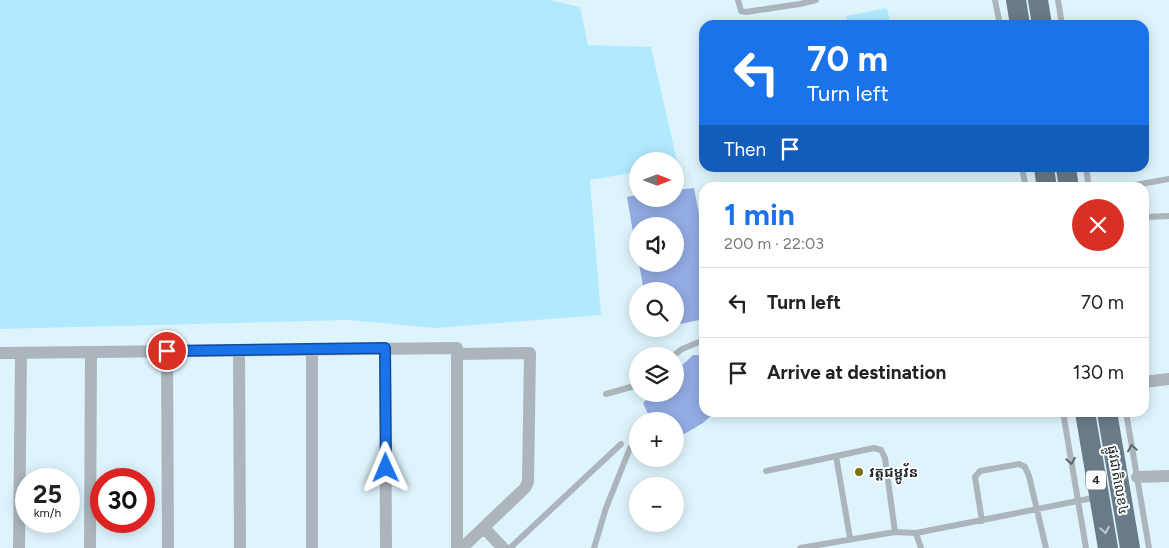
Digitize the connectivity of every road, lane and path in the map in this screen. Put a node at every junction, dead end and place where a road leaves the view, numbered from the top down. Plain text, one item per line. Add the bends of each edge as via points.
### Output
1 (738, 0) edge
2 (816, 0) edge
3 (995, 0) edge
4 (1016, 0) edge
5 (1038, 0) edge
6 (1058, 0) edge
7 (999, 20) edge
8 (1019, 20) edge
9 (1041, 20) edge
10 (1061, 20) edge
11 (1169, 179) edge
12 (1149, 183) edge
13 (1169, 216) edge
14 (1149, 217) edge
15 (699, 342) edge
16 (684, 347) edge
17 (385, 348) junction
18 (312, 349) junction
19 (239, 350) junction
20 (167, 351) junction
21 (91, 352) junction
22 (0, 353) edge
23 (21, 353) junction
24 (457, 354) junction
25 (1169, 379) edge
26 (1149, 381) edge
27 (629, 388) edge
28 (606, 394) dead end
29 (1064, 417) edge
30 (1086, 417) edge
31 (1108, 417) edge
32 (1127, 417) edge
33 (621, 444) dead end
34 (629, 450) edge
35 (836, 456) junction
36 (1116, 468) junction
37 (766, 471) dead end
38 (1095, 472) junction
39 (1169, 476) edge
40 (1137, 477) junction
41 (1110, 495) junction
42 (1078, 501) junction
43 (1037, 510) junction
44 (982, 521) junction
45 (484, 528) junction
46 (894, 532) junction
47 (916, 533) junction
48 (850, 538) junction
49 (817, 546) edge
50 (19, 548) edge
51 (90, 548) edge
52 (168, 548) edge
53 (240, 548) edge
54 (312, 548) edge
55 (386, 548) edge
56 (457, 548) edge
57 (462, 548) edge
58 (503, 548) edge
59 (510, 548) edge
60 (594, 548) edge
61 (800, 548) edge
62 (921, 548) edge
63 (1046, 548) edge
64 (1086, 548) edge
65 (1108, 548) edge
66 (1130, 548) edge
67 (1149, 548) edge

1 - 2 lane via 741,11 746,12
3 - 7 lane
4 - 8 highway
5 - 9 highway
6 - 10 lane
11 - 12 lane
13 - 14 lane
15 - 16 lane
17 - 18 street
17 - 24 street via 457,348
17 - 55 street
18 - 19 street
18 - 54 street
19 - 20 street
19 - 53 street
20 - 21 street
20 - 52 street
21 - 23 street
21 - 51 street
22 - 23 street
23 - 50 street
24 - 45 street via 530,353 528,482
24 - 56 street
25 - 26 street
27 - 28 lane
29 -> 42 lane
30 - 38 highway, ផ្លូវជាតិលេខ៤ / 4
31 - 36 highway, ផ្លូវជាតិលេខ៤ / 4
40 -> 32 lane
33 - 59 lane
34 - 60 lane
35 - 37 lane
35 - 46 lane via 874,448 881,450 885,458
35 - 48 lane
36 - 38 highway
36 - 41 highway, ផ្លូវជាតិលេខ៤ / 4
38 - 41 highway, ផ្លូវជាតិលេខ៤ / 4
39 - 40 street
40 - 67 lane
41 - 42 lane
41 -> 65 highway, ផ្លូវជាតិលេខ៤ / 4
41 - 66 highway, ផ្លូវជាតិលេខ៤ / 4
42 - 43 lane
42 - 64 lane
43 - 44 lane
43 - 44 lane via 1025,467 1019,464 980,471 975,477
43 - 63 lane
44 - 47 lane
45 - 57 street
45 - 58 street
46 - 47 lane
46 - 48 lane
47 - 62 lane
48 - 49 lane
49 - 61 lane

